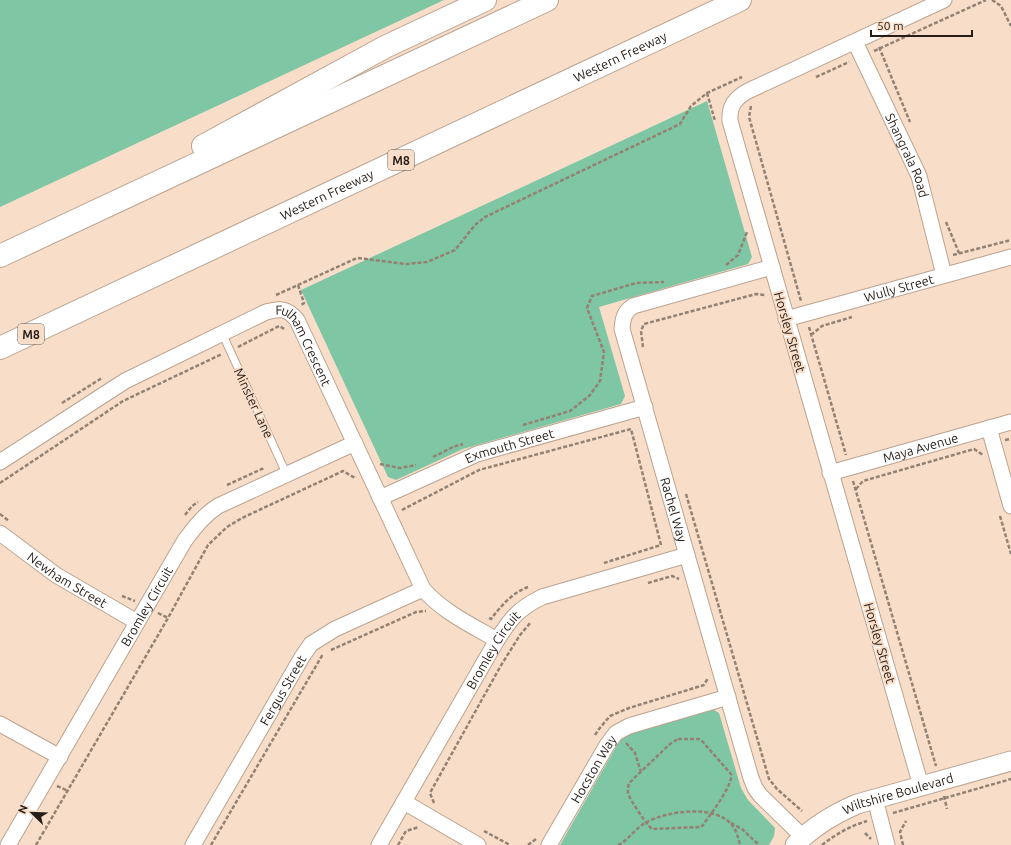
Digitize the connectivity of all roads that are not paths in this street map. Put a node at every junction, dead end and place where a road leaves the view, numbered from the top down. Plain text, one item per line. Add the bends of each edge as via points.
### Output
1 (485, 0) edge
2 (547, 0) edge
3 (740, 0) edge
4 (944, 0) edge
5 (855, 42) junction
6 (26, 243) junction
7 (0, 256) edge
8 (1011, 257) edge
9 (772, 267) junction
10 (944, 275) junction
11 (786, 319) junction
12 (222, 333) junction
13 (0, 348) edge
14 (645, 407) junction
15 (1011, 422) edge
16 (989, 428) junction
17 (355, 443) junction
18 (0, 462) edge
19 (830, 473) junction
20 (286, 474) junction
21 (387, 495) junction
22 (1006, 511) edge
23 (0, 533) edge
24 (687, 555) junction
25 (423, 589) junction
26 (137, 622) junction
27 (497, 640) junction
28 (728, 697) junction
29 (0, 724) edge
30 (60, 757) junction
31 (1011, 761) edge
32 (920, 786) junction
33 (875, 799) junction
34 (404, 802) junction
35 (799, 841) edge
36 (8, 845) edge
37 (193, 845) edge
38 (379, 845) edge
39 (478, 845) edge
40 (549, 845) edge
41 (887, 845) edge

1 - 6 highway via 347,67
2 - 6 highway
3 - 13 highway, Western Freeway / M8
4 - 5 street, Horsley Street
5 - 9 street, Horsley Street via 748,91 732,104 730,121
5 - 10 street, Shangrala Road via 919,176
6 - 7 highway
8 - 10 street, Wully Street
9 - 11 street, Horsley Street
9 - 14 street, Rachel Way via 643,302 626,310 622,329
10 - 11 street, Wully Street
11 - 19 street, Horsley Street
12 - 17 street, Fulham Crescent via 270,311 285,310 291,313 297,320
12 - 18 street, Fulham Crescent via 113,388
12 - 20 lane, Minster Lane
14 - 21 street, Exmouth Street via 477,454
14 - 24 street, Rachel Way
15 - 16 street, Maya Avenue
16 - 19 street, Maya Avenue
16 - 22 street
17 - 20 street, Bromley Circuit
17 - 21 street, Fulham Crescent via 374,467
19 - 32 street, Horsley Street
20 - 26 street, Bromley Circuit via 207,513 185,540
21 - 25 street, Fulham Crescent
23 - 26 street, Newham Street via 56,575
24 - 27 street, Bromley Circuit via 542,597 518,612
24 - 28 street, Rachel Way
25 - 27 street, Fulham Crescent via 445,610
25 - 37 street, Fergus Street via 335,629 311,644
26 - 30 street, Bromley Circuit
27 - 34 street, Bromley Circuit
28 - 35 street, Rachel Way via 754,788
28 - 40 street, Hocston Way via 629,726 616,733
29 - 30 street
30 - 36 street, Bromley Circuit
31 - 32 street, Wiltshire Boulevard via 942,790
32 - 33 street, Wiltshire Boulevard
33 - 35 street, Wiltshire Boulevard via 839,812
33 - 41 street
34 - 38 street, Bromley Circuit
34 - 39 street

